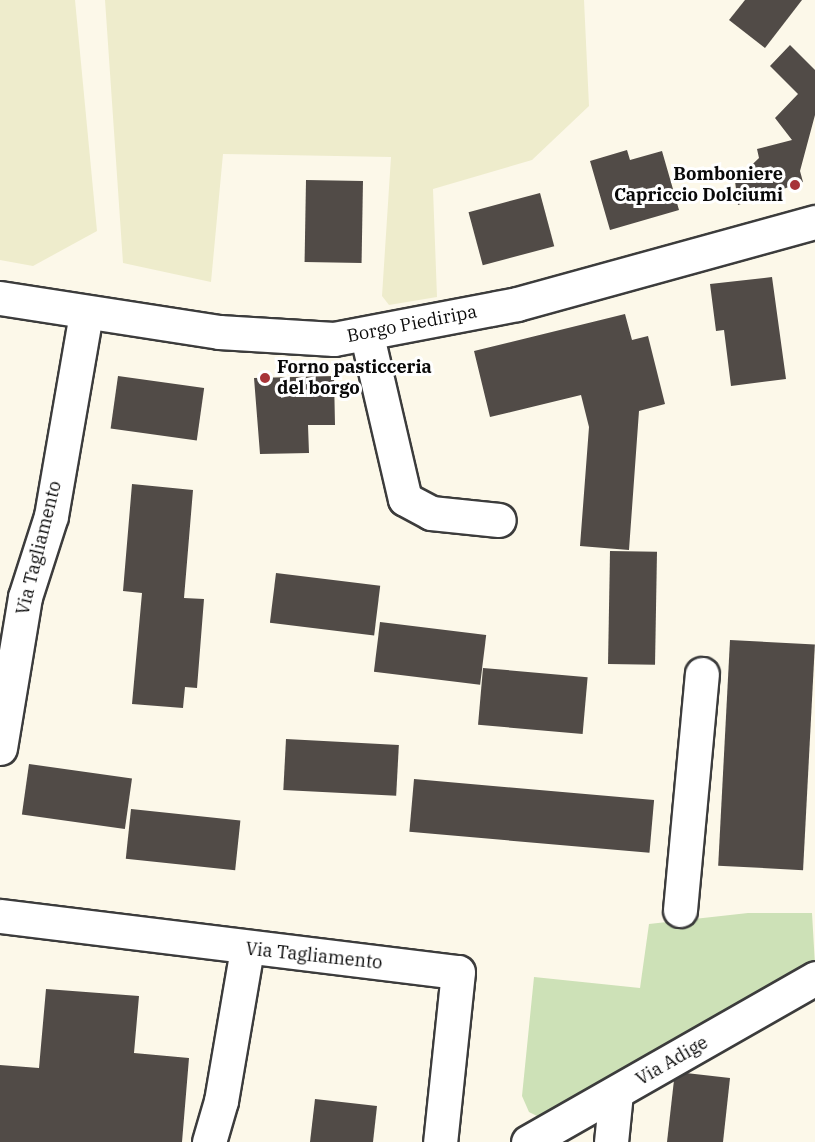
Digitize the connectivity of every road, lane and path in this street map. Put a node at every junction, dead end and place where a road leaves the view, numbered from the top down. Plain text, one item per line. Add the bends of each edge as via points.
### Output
1 (815, 222) edge
2 (0, 298) edge
3 (86, 313) junction
4 (367, 336) junction
5 (499, 520) dead end
6 (6, 657) edge
7 (702, 674) dead end
8 (0, 748) edge
9 (680, 910) dead end
10 (0, 916) edge
11 (247, 949) junction
12 (815, 978) edge
13 (616, 1093) junction
14 (209, 1142) edge
15 (440, 1142) edge
16 (528, 1142) edge
17 (611, 1142) edge

1 - 4 street, Borgo Piediripa via 518,304
2 - 3 street, Borgo Piediripa
3 - 4 street, Borgo Piediripa via 309,340
3 - 6 street, Via Tagliamento via 51,516
4 - 5 street via 405,499 431,513
6 - 8 street, Via Tagliamento
7 - 9 street
10 - 11 street, Via Tagliamento
11 - 14 street via 221,1101
11 - 15 street, Via Tagliamento via 458,972
12 - 13 street, Via Adige
13 - 16 street, Via Adige
13 - 17 street

